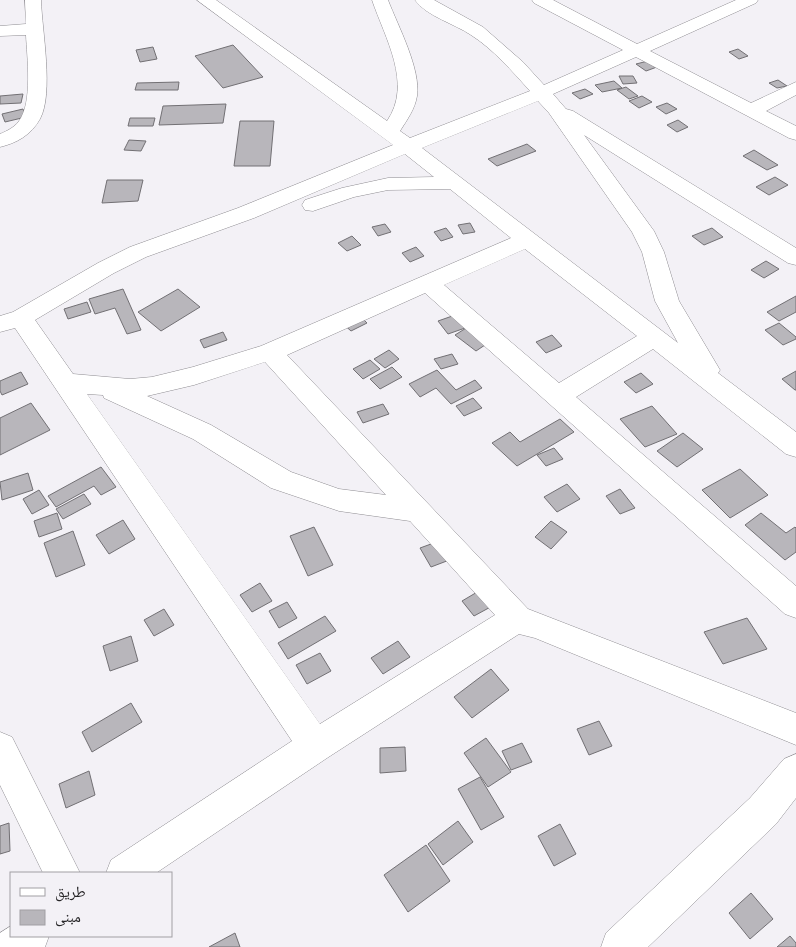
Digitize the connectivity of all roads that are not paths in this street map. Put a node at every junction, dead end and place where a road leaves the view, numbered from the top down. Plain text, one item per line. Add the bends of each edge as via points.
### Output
1 (33, 0) edge
2 (205, 0) edge
3 (380, 0) edge
4 (423, 0) edge
5 (750, 0) edge
6 (547, 2) edge
7 (33, 29) junction
8 (0, 31) edge
9 (636, 50) junction
10 (796, 88) edge
11 (549, 101) junction
12 (752, 110) junction
13 (388, 132) junction
14 (796, 134) edge
15 (0, 141) edge
16 (406, 146) junction
17 (455, 183) junction
18 (212, 226) junction
19 (528, 239) junction
20 (796, 258) edge
21 (428, 282) junction
22 (11, 321) edge
23 (654, 337) junction
24 (270, 352) junction
25 (66, 383) junction
26 (717, 386) junction
27 (105, 387) junction
28 (558, 396) junction
29 (789, 431) edge
30 (417, 511) junction
31 (796, 605) edge
32 (519, 620) junction
33 (796, 729) edge
34 (315, 746) junction
35 (0, 748) edge
36 (796, 770) edge
37 (62, 872) edge
38 (126, 872) edge
39 (28, 937) edge
40 (13, 947) edge
41 (620, 947) edge

1 - 7 street
2 - 13 street
3 - 13 street via 401,58 409,92 402,115
4 - 11 street via 477,31 517,66
5 - 9 street
6 - 9 street
7 - 8 street
7 - 15 street via 37,92 32,116 22,130
9 - 11 street
9 - 12 street
10 - 12 street
11 - 16 street
11 - 20 street
11 - 26 street via 643,231 654,252 668,301
12 - 14 street
13 - 16 street
16 - 17 street
16 - 18 street via 318,185
17 - 18 street via 368,187 272,218
17 - 19 street
18 - 22 street via 138,252
19 - 21 street
19 - 23 street
21 - 24 street
21 - 28 street
22 - 25 street
23 - 26 street
23 - 28 street
24 - 27 street via 152,386
24 - 30 street
25 - 27 street
25 - 34 street
26 - 29 street
27 - 30 street via 202,432 281,480 339,500
28 - 31 street
30 - 32 street
32 - 33 street
32 - 34 street via 509,623
34 - 38 street
35 - 37 street
36 - 41 street via 763,811
39 - 40 street

